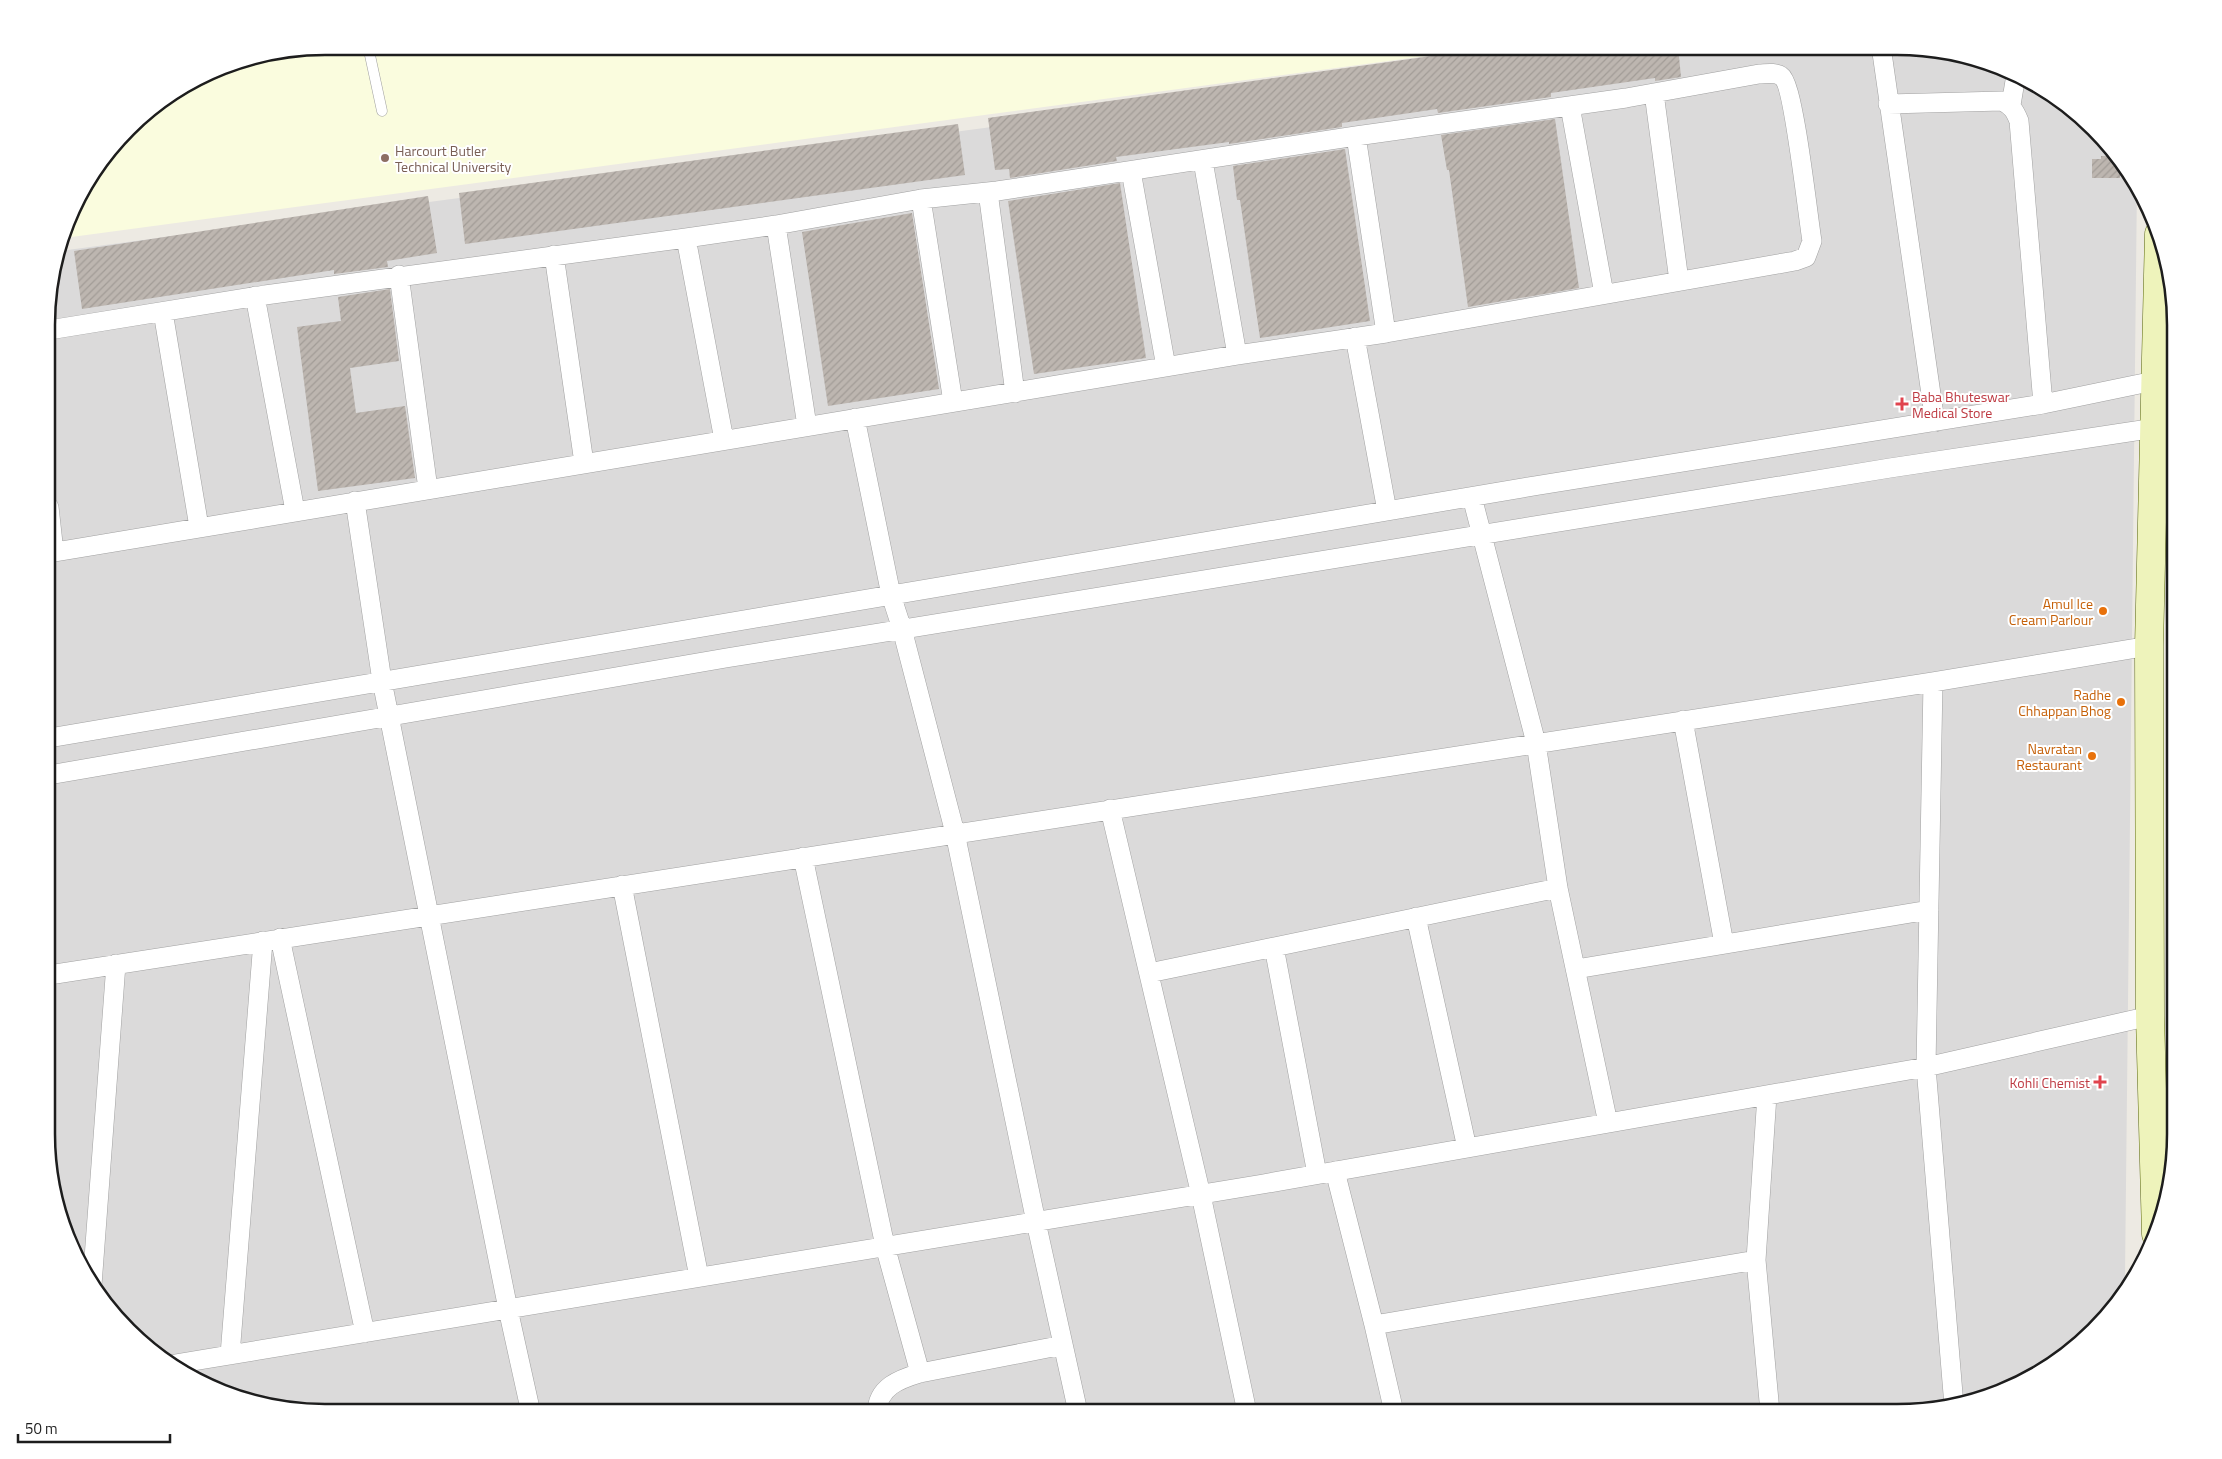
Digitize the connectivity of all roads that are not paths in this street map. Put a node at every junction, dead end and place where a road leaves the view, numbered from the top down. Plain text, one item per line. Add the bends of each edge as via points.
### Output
1 (370, 55) edge
2 (1882, 55) edge
3 (2015, 82) edge
4 (1654, 93) junction
5 (1888, 104) junction
6 (2011, 105) junction
7 (1570, 106) junction
8 (382, 111) dead end
9 (1356, 136) junction
10 (1203, 161) junction
11 (1131, 171) junction
12 (988, 192) junction
13 (921, 199) junction
14 (776, 225) junction
15 (686, 238) junction
16 (554, 255) junction
17 (2160, 264) edge
18 (399, 276) junction
19 (1679, 281) junction
20 (1604, 294) junction
21 (254, 296) junction
22 (163, 312) junction
23 (55, 329) edge
24 (1386, 334) junction
25 (1355, 337) junction
26 (1237, 355) junction
27 (1166, 367) junction
28 (2164, 379) edge
29 (1015, 393) junction
30 (953, 402) junction
31 (2043, 404) junction
32 (855, 418) junction
33 (1935, 422) junction
34 (807, 426) junction
35 (2164, 427) edge
36 (724, 440) junction
37 (584, 463) junction
38 (428, 489) junction
39 (1472, 497) junction
40 (355, 501) junction
41 (295, 511) junction
42 (1387, 511) junction
43 (199, 527) junction
44 (1481, 534) junction
45 (55, 551) edge
46 (891, 595) junction
47 (902, 629) junction
48 (2150, 646) junction
49 (382, 681) junction
50 (1933, 682) junction
51 (390, 716) junction
52 (1683, 720) junction
53 (55, 737) edge
54 (1536, 743) junction
55 (55, 774) edge
56 (1110, 809) junction
57 (955, 833) junction
58 (803, 857) junction
59 (622, 885) junction
60 (1558, 888) junction
61 (1929, 910) junction
62 (430, 914) junction
63 (1416, 918) junction
64 (271, 940) junction
65 (1724, 944) junction
66 (1274, 947) junction
67 (116, 964) junction
68 (1576, 969) junction
69 (1149, 973) junction
70 (55, 974) edge
71 (2150, 1016) junction
72 (1926, 1066) junction
73 (1767, 1095) junction
74 (1608, 1123) junction
75 (1467, 1148) junction
76 (1335, 1171) junction
77 (1317, 1174) junction
78 (1201, 1194) junction
79 (2158, 1206) edge
80 (1036, 1222) junction
81 (885, 1246) junction
82 (1756, 1260) junction
83 (93, 1272) edge
84 (699, 1277) junction
85 (508, 1309) junction
86 (1374, 1325) junction
87 (365, 1333) junction
88 (1063, 1345) junction
89 (230, 1355) junction
90 (182, 1363) edge
91 (920, 1372) junction
92 (1953, 1398) edge
93 (529, 1404) edge
94 (879, 1404) edge
95 (1076, 1404) edge
96 (1245, 1404) edge
97 (1392, 1404) edge
98 (1769, 1404) edge

1 - 8 lane
2 - 5 street
3 - 6 street
4 - 7 street
4 - 19 street
4 - 19 street via 1758,74 1781,75 1786,81 1792,105 1812,241 1809,253 1801,259
5 - 6 street via 2002,101
5 - 33 street
6 - 31 street via 2019,121
7 - 9 street
7 - 20 street
9 - 10 street
9 - 24 street
10 - 11 street
10 - 26 street
11 - 12 street
11 - 27 street
12 - 13 street
12 - 29 street
13 - 14 street
13 - 30 street
14 - 15 street
14 - 34 street
15 - 16 street
15 - 36 street
16 - 18 street
16 - 37 street
17 - 28 main road
18 - 21 street
18 - 38 street
19 - 20 street
20 - 24 street
21 - 22 street
21 - 41 street
22 - 23 street
22 - 43 street
24 - 25 street
25 - 26 street
25 - 42 street
26 - 27 street
27 - 29 street
28 - 31 street
28 - 35 main road
29 - 30 street
30 - 32 street
31 - 33 street
32 - 34 street
32 - 46 street
33 - 39 street
34 - 36 street
35 - 44 street
35 - 48 main road
36 - 37 street
37 - 38 street
38 - 40 street
39 - 42 street
39 - 44 street
40 - 41 street
40 - 49 street
41 - 43 street
42 - 46 street
43 - 45 street
44 - 47 street
44 - 54 street
46 - 47 street
46 - 49 street
47 - 51 street
47 - 57 street
48 - 50 street
48 - 71 main road
49 - 51 street
49 - 53 street
50 - 52 street
50 - 61 street
51 - 55 street
51 - 62 street
52 - 54 street
52 - 65 street
54 - 56 street
54 - 60 street
56 - 57 street
56 - 69 street
57 - 58 street
57 - 80 street
58 - 59 street
58 - 81 street
59 - 62 street
59 - 84 street
60 - 63 street
60 - 68 street
61 - 65 street
61 - 72 street
62 - 64 street
62 - 85 street
63 - 66 street
63 - 75 street
64 - 67 street
64 - 87 street
64 - 89 street
65 - 68 street
66 - 69 street
66 - 77 street
67 - 70 street
67 - 83 street
68 - 74 street
69 - 78 street
71 - 72 street
71 - 79 main road
72 - 73 street
72 - 92 street
73 - 74 street
73 - 82 street
74 - 75 street
75 - 76 street
76 - 77 street
76 - 86 street
77 - 78 street
78 - 80 street
78 - 96 street
80 - 81 street
80 - 88 street
81 - 84 street
81 - 91 street
82 - 86 street
82 - 98 street
84 - 85 street
85 - 87 street
85 - 93 street
86 - 97 street
87 - 89 street
88 - 91 street
88 - 95 street
89 - 90 street
91 - 94 street via 885,1390

